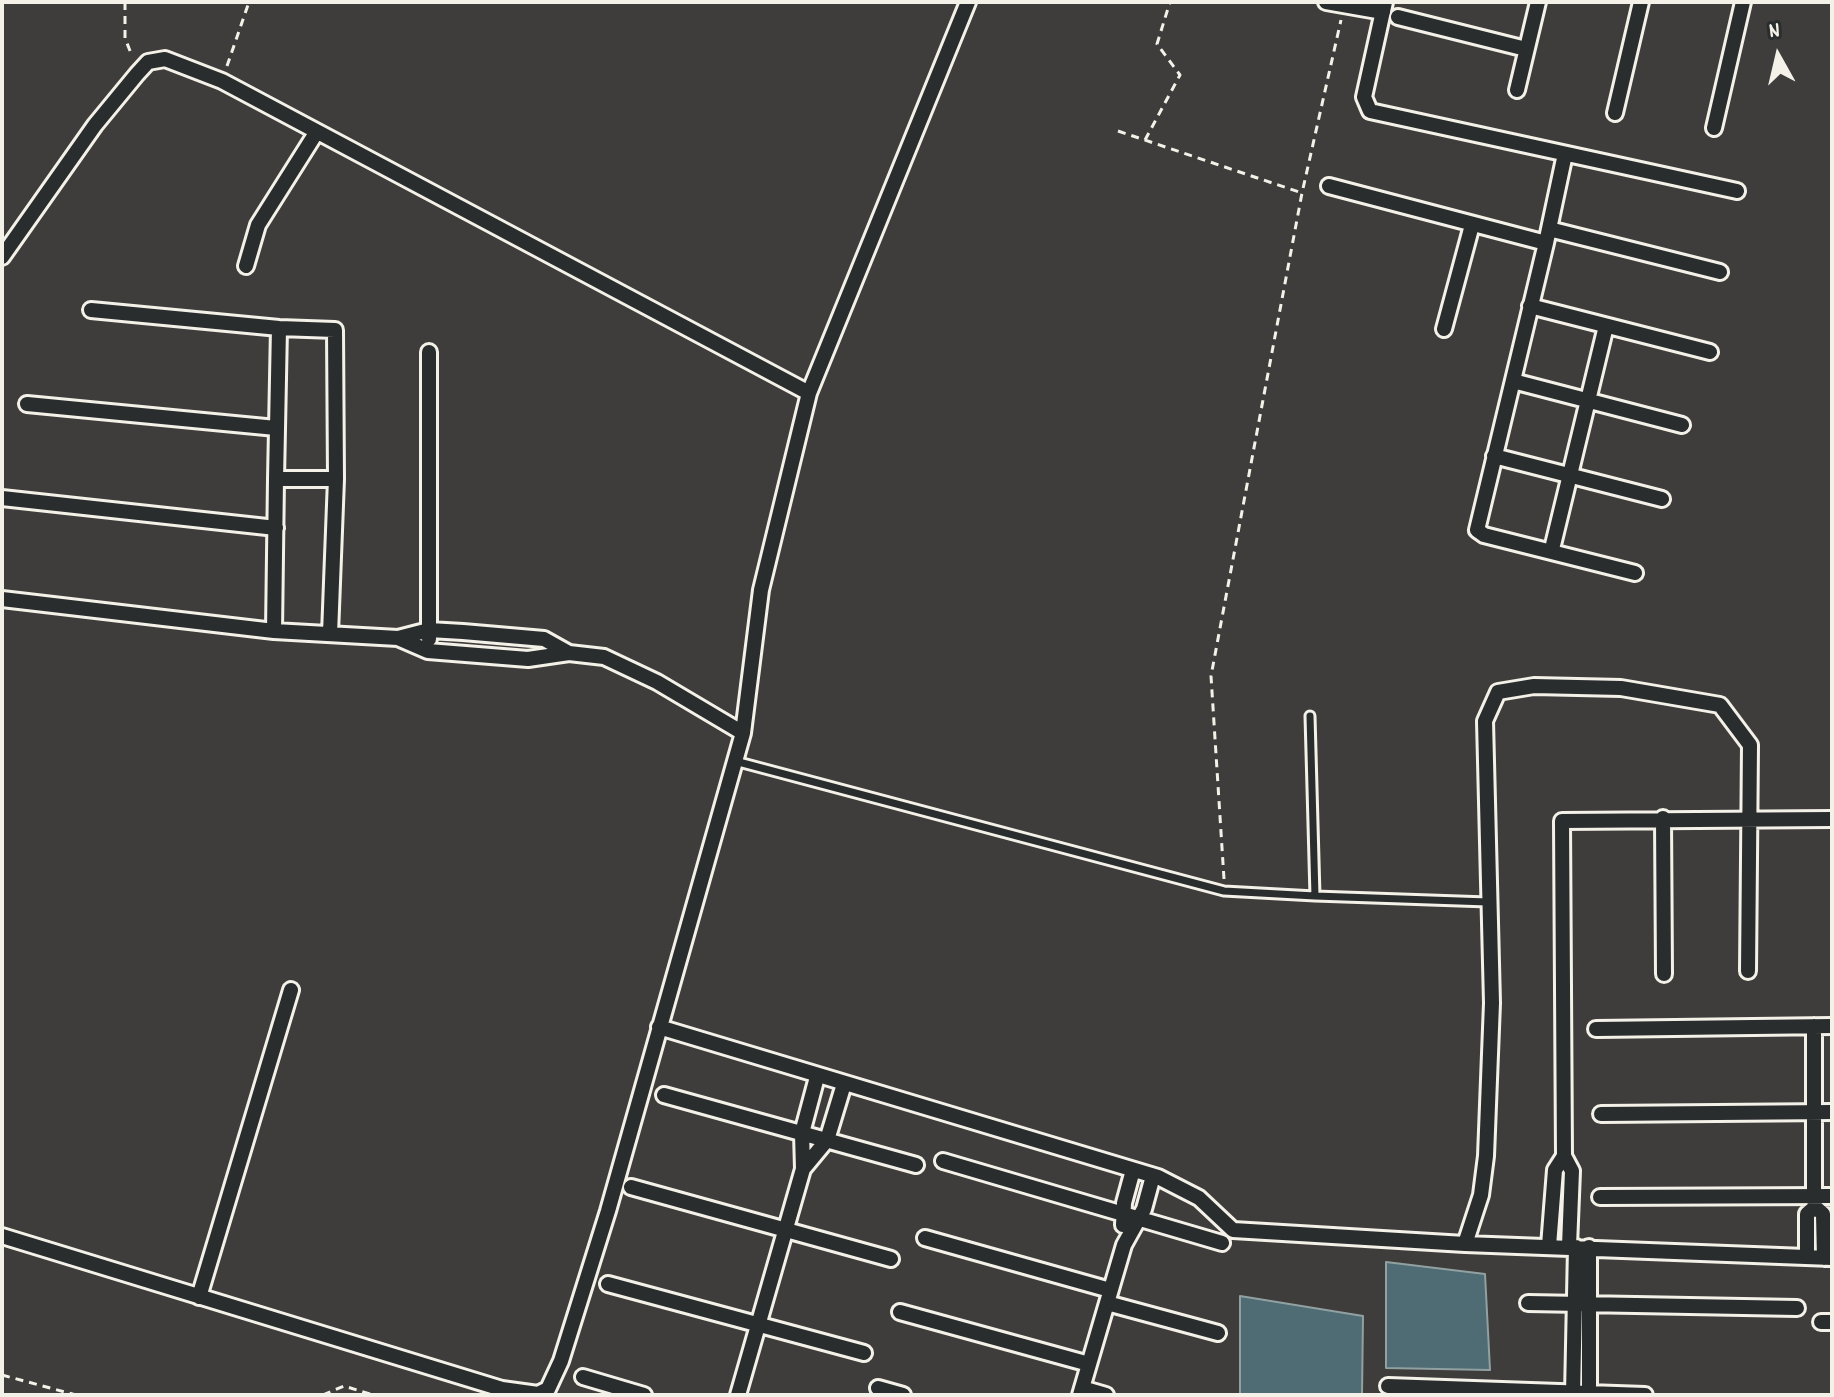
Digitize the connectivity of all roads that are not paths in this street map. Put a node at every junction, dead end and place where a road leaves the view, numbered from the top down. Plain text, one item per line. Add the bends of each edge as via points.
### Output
1 (968, 2) edge
2 (1326, 2) edge
3 (1538, 2) edge
4 (1641, 2) edge
5 (1743, 2) edge
6 (1384, 7) edge
7 (1398, 17) dead end
8 (1526, 49) junction
9 (1517, 90) dead end
10 (1615, 113) dead end
11 (1714, 128) dead end
12 (316, 133) junction
13 (1565, 154) junction
14 (1329, 186) dead end
15 (1737, 191) dead end
16 (1472, 225) junction
17 (1547, 236) junction
18 (2, 257) edge
19 (246, 266) dead end
20 (1720, 272) dead end
21 (1530, 306) junction
22 (91, 310) dead end
23 (1606, 326) junction
24 (279, 328) junction
25 (1444, 329) dead end
26 (429, 352) dead end
27 (1710, 352) dead end
28 (1513, 381) junction
29 (809, 393) junction
30 (1588, 399) junction
31 (27, 404) dead end
32 (1682, 425) dead end
33 (276, 428) junction
34 (1494, 456) junction
35 (1569, 476) junction
36 (276, 479) junction
37 (336, 479) junction
38 (2, 498) edge
39 (1662, 499) dead end
40 (276, 528) junction
41 (1552, 549) junction
42 (1635, 573) dead end
43 (2, 599) edge
44 (429, 630) junction
45 (274, 631) junction
46 (330, 634) junction
47 (398, 638) junction
48 (428, 651) junction
49 (569, 653) junction
50 (1310, 716) dead end
51 (743, 733) junction
52 (733, 760) junction
53 (1663, 818) junction
54 (1750, 819) junction
55 (1832, 819) edge
56 (1315, 896) junction
57 (1488, 902) junction
58 (1748, 971) dead end
59 (1664, 974) dead end
60 (291, 990) dead end
61 (1814, 1026) junction
62 (1832, 1026) edge
63 (659, 1027) junction
64 (1596, 1029) dead end
65 (817, 1077) junction
66 (844, 1084) junction
67 (664, 1095) dead end
68 (1814, 1112) junction
69 (1832, 1112) edge
70 (1601, 1114) dead end
71 (802, 1133) junction
72 (827, 1140) junction
73 (1564, 1156) junction
74 (943, 1161) dead end
75 (916, 1165) dead end
76 (803, 1169) junction
77 (1133, 1170) junction
78 (1153, 1176) junction
79 (631, 1187) dead end
80 (1832, 1196) edge
81 (1600, 1197) dead end
82 (1815, 1201) junction
83 (1123, 1217) junction
84 (1139, 1221) junction
85 (785, 1227) junction
86 (2, 1236) edge
87 (925, 1238) dead end
88 (1222, 1243) dead end
89 (1465, 1244) junction
90 (1124, 1245) junction
91 (1549, 1246) junction
92 (1578, 1246) junction
93 (1807, 1257) junction
94 (1828, 1258) edge
95 (891, 1259) dead end
96 (608, 1284) dead end
97 (199, 1297) junction
98 (1109, 1297) junction
99 (1528, 1303) dead end
100 (1582, 1304) junction
101 (1797, 1308) dead end
102 (900, 1312) dead end
103 (758, 1324) junction
104 (1218, 1333) dead end
105 (864, 1353) dead end
106 (1089, 1364) junction
107 (583, 1377) dead end
108 (1388, 1386) dead end
109 (878, 1388) dead end
110 (1081, 1392) edge
111 (1573, 1394) edge
112 (1589, 1394) edge
113 (644, 1395) edge
114 (738, 1395) edge
115 (903, 1395) edge
116 (1106, 1395) edge
117 (1645, 1395) edge

1 - 29 street
2 - 6 street
3 - 8 street
4 - 10 street
5 - 11 street
6 - 13 street via 1364,97 1370,111
7 - 8 street
8 - 9 street
12 - 18 street via 222,81 156,58 95,125
12 - 19 street via 258,225
12 - 29 street
13 - 15 street
13 - 17 street
14 - 16 street
16 - 17 street
16 - 25 street
17 - 20 street
17 - 21 street
21 - 23 street
21 - 28 street
22 - 24 street
23 - 27 street
23 - 30 street
24 - 33 street
24 - 37 street via 335,330
26 - 44 street
28 - 30 street
28 - 34 street
29 - 51 street via 761,590
30 - 32 street
30 - 35 street
31 - 33 street
33 - 36 street
34 - 35 street
34 - 41 street via 1477,530
35 - 39 street
35 - 41 street
36 - 37 street
36 - 40 street
37 - 46 street
38 - 40 street
40 - 45 street
41 - 42 street
43 - 45 street
44 - 47 street
44 - 48 street
44 - 49 street via 544,639
45 - 46 street
46 - 47 street
47 - 48 street
48 - 49 street via 528,659
49 - 51 street via 604,657
50 - 56 lane
51 - 52 street
52 - 56 lane via 1224,891
52 - 63 street
53 - 54 street
53 - 59 street
53 - 73 street via 1562,821
54 - 55 street
54 - 57 street via 1750,745 1720,705 1621,688 1534,686 1498,692 1485,721
54 - 58 street
56 - 57 lane
57 - 89 street via 1492,1003 1486,1156 1481,1195
60 - 97 street
61 - 62 street
61 - 64 street
61 - 68 street
63 - 65 street
63 - 97 street via 591,1265 548,1389 538,1394 502,1389
65 - 66 street
65 - 71 street
66 - 72 street
66 - 77 street
67 - 71 street
68 - 69 street
68 - 70 street
68 - 82 street
71 - 72 street
71 - 76 street
72 - 75 street
72 - 76 street
73 - 91 street via 1555,1170
73 - 92 street via 1572,1171
74 - 83 street
76 - 85 street
77 - 78 street
77 - 83 street
78 - 84 street
78 - 89 street via 1199,1198 1233,1230
79 - 85 street
80 - 82 street
81 - 82 street
82 - 93 street via 1807,1214
82 - 94 street via 1823,1214
83 - 84 street
83 - 90 street
84 - 88 street
84 - 90 street
85 - 95 street
85 - 103 street
86 - 97 street
87 - 98 street
89 - 91 street
90 - 98 street
91 - 92 street
92 - 93 street
92 - 100 street
93 - 94 street
96 - 103 street
98 - 104 street
98 - 106 street
99 - 100 street
100 - 101 street
100 - 111 street
100 - 112 street
102 - 106 street
103 - 105 street
103 - 114 street
106 - 110 street
107 - 113 street
108 - 111 street
109 - 115 street
110 - 116 street
111 - 112 street
112 - 117 street

